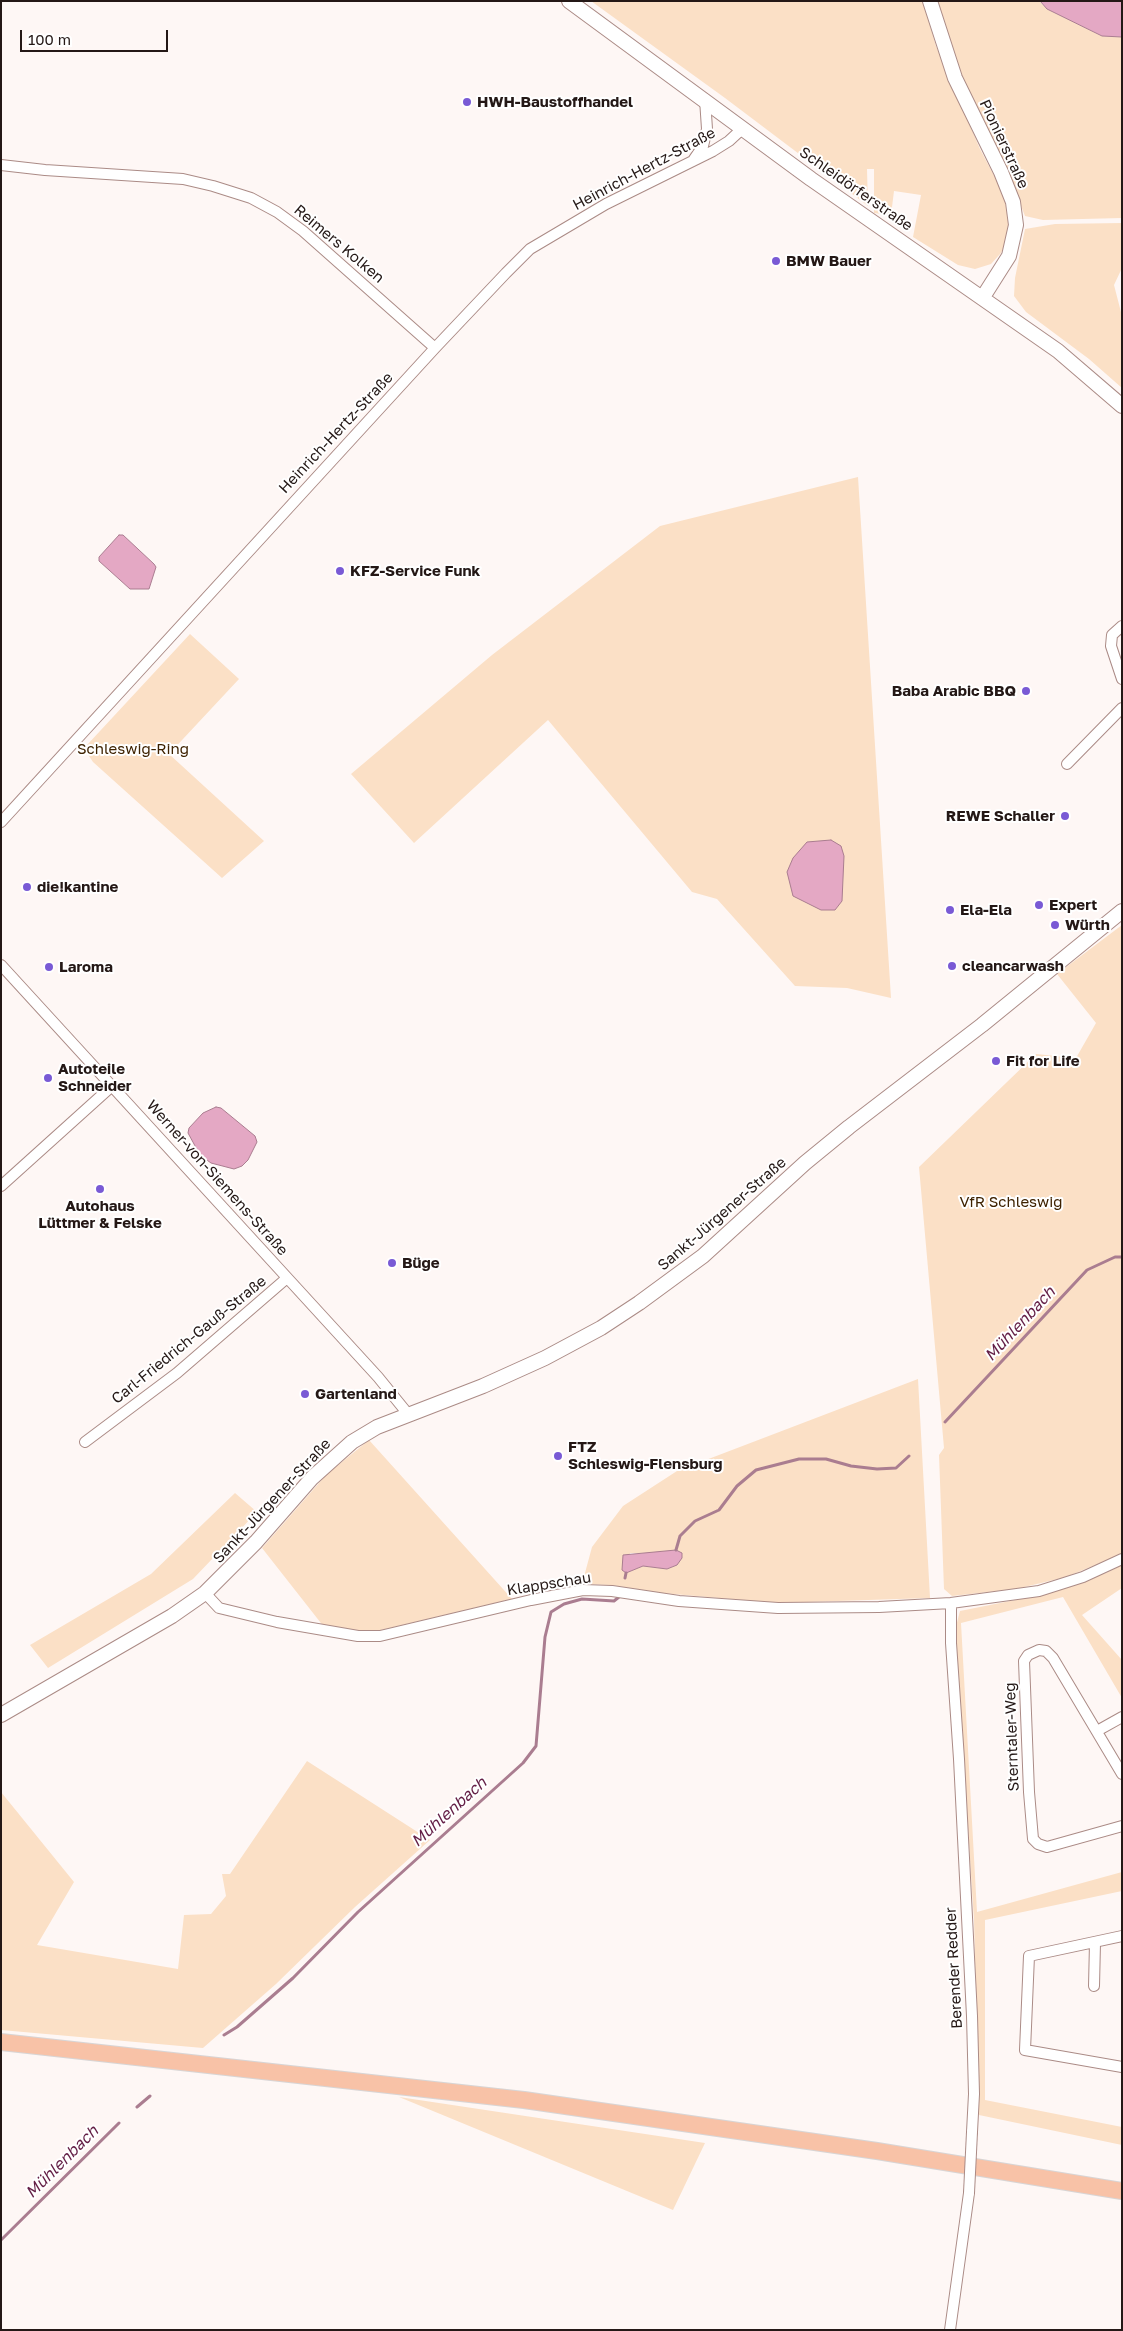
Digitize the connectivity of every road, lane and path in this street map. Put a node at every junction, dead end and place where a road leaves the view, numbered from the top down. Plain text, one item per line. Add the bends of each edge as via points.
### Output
1 (569, 1) edge
2 (930, 1) edge
3 (704, 99) junction
4 (743, 128) junction
5 (694, 160) junction
6 (1, 165) edge
7 (983, 297) junction
8 (435, 348) junction
9 (1122, 406) edge
10 (1122, 626) edge
11 (1122, 679) edge
12 (1122, 708) edge
13 (1067, 764) dead end
14 (1, 822) edge
15 (1122, 911) edge
16 (1, 965) edge
17 (112, 1086) junction
18 (1, 1186) edge
19 (287, 1278) junction
20 (408, 1414) junction
21 (85, 1442) dead end
22 (1122, 1559) edge
23 (205, 1594) junction
24 (951, 1603) junction
25 (1, 1715) edge
26 (1122, 1717) edge
27 (1097, 1731) junction
28 (1122, 1774) edge
29 (1122, 1826) edge
30 (1122, 1936) edge
31 (1095, 1943) junction
32 (1094, 1986) dead end
33 (1, 2042) edge
34 (1122, 2067) edge
35 (1122, 2191) edge
36 (950, 2330) edge

1 - 3 street, Schleidörferstraße
2 - 7 street, Pionierstraße via 955,78 1013,202 1016,225 1009,256
3 - 4 street, Schleidörferstraße
3 - 5 street via 707,129 703,146
4 - 5 street, Heinrich-Hertz-Straße via 729,141
4 - 7 street, Schleidörferstraße
5 - 8 street, Heinrich-Hertz-Straße via 606,204 530,249
6 - 8 street, Reimers Kolken via 183,178 251,198 304,231
7 - 9 street, Schleidörferstraße via 1058,351
8 - 14 street, Heinrich-Hertz-Straße
10 - 11 street via 1112,636 1111,646
12 - 13 street
15 - 20 street, Sankt-Jürgener-Straße via 849,1127 703,1256 639,1303 545,1358
16 - 17 street, Werner-von-Siemens-Straße
17 - 18 street
17 - 19 street, Werner-von-Siemens-Straße
19 - 20 street, Werner-von-Siemens-Straße
19 - 21 street, Carl-Friedrich-Gauß-Straße via 177,1373
20 - 23 street, Sankt-Jürgener-Straße via 377,1427 336,1456
22 - 24 street via 1083,1577 1039,1591
23 - 24 street, Klappschau via 220,1608 358,1636 380,1636 583,1590 778,1608
23 - 25 street, Sankt-Jürgener-Straße
24 - 36 street, Berender Redder, bridge via 974,2094 969,2193
26 - 27 street
27 - 28 street, Sterntaler-Weg
27 - 29 street, Sterntaler-Weg via 1054,1658 1039,1650 1028,1655 1024,1661 1033,1839 1047,1847
30 - 31 street
31 - 32 street
31 - 34 street via 1029,1956 1025,2050
33 - 35 main road via 524,2100

